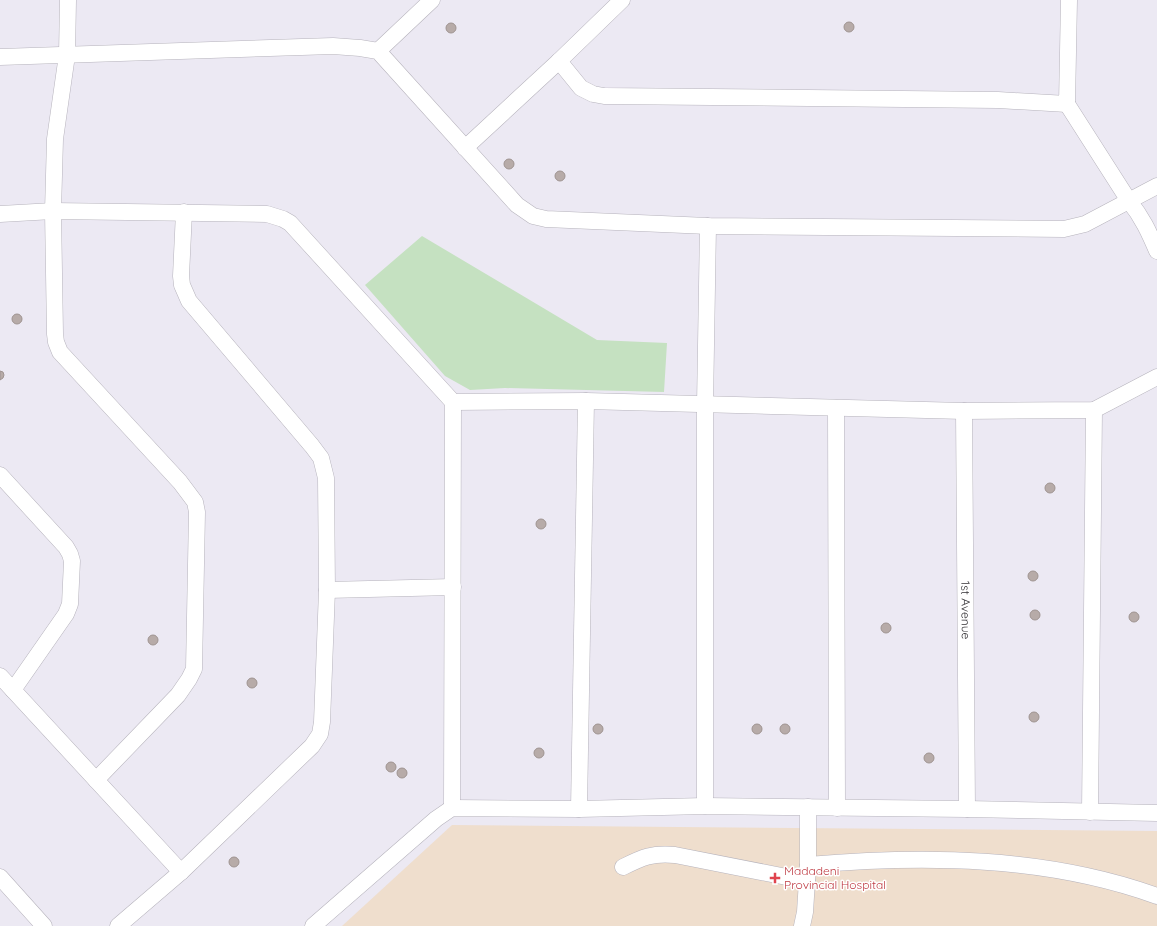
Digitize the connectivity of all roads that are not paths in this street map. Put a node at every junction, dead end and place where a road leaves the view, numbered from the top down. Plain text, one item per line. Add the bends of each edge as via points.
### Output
1 (68, 0) edge
2 (432, 0) edge
3 (622, 0) edge
4 (1069, 0) edge
5 (378, 51) junction
6 (67, 55) junction
7 (0, 57) edge
8 (559, 61) junction
9 (1067, 104) junction
10 (465, 148) junction
11 (1157, 186) edge
12 (1129, 201) junction
13 (53, 211) junction
14 (184, 212) junction
15 (0, 214) edge
16 (708, 226) junction
17 (1157, 251) edge
18 (1157, 377) edge
19 (586, 401) junction
20 (453, 402) junction
21 (705, 405) junction
22 (836, 408) junction
23 (1094, 410) junction
24 (964, 411) junction
25 (0, 475) edge
26 (453, 587) junction
27 (327, 590) junction
28 (0, 676) edge
29 (13, 690) junction
30 (96, 780) junction
31 (705, 806) junction
32 (808, 807) junction
33 (452, 808) junction
34 (837, 808) junction
35 (579, 809) junction
36 (967, 809) junction
37 (1090, 812) junction
38 (1157, 813) edge
39 (808, 864) junction
40 (623, 867) dead end
41 (181, 872) junction
42 (0, 877) edge
43 (807, 881) junction
44 (1157, 896) edge
45 (36, 923) edge
46 (118, 926) edge
47 (313, 926) edge
48 (802, 926) edge

1 - 6 street
2 - 5 street
3 - 8 street
4 - 9 street
5 - 6 street via 333,46
5 - 10 street
6 - 7 street
6 - 13 street via 55,139
8 - 9 street via 581,88 604,96 998,100
8 - 10 street
9 - 12 street
10 - 16 street via 517,205 533,216 546,219
11 - 12 street
12 - 16 street via 1085,224 1064,229
12 - 17 street via 1145,224
13 - 14 street
13 - 15 street
13 - 30 street via 55,334 60,352 180,482 195,502 197,512 194,669 178,695
14 - 20 street via 267,214 290,223
14 - 27 street via 181,276 189,301 321,458 326,478
16 - 21 street
18 - 23 street
19 - 20 street
19 - 21 street
19 - 35 street
20 - 26 street
21 - 22 street
21 - 31 street
22 - 24 street
22 - 34 street
23 - 24 street
23 - 37 street
24 - 36 street, 1st Avenue
25 - 29 street via 66,547 72,561 70,604 66,614
26 - 27 street
26 - 33 street
27 - 41 street via 324,709 320,734 312,746
28 - 29 street
29 - 30 street
30 - 41 street
31 - 32 street
31 - 35 street
32 - 34 street
32 - 39 street
33 - 35 street
33 - 47 street
34 - 36 street
36 - 37 street
37 - 38 street
39 - 43 street
39 - 44 street via 912,860 996,862 1102,880
40 - 43 street via 650,855 675,855
41 - 46 street
42 - 45 street
43 - 48 street

